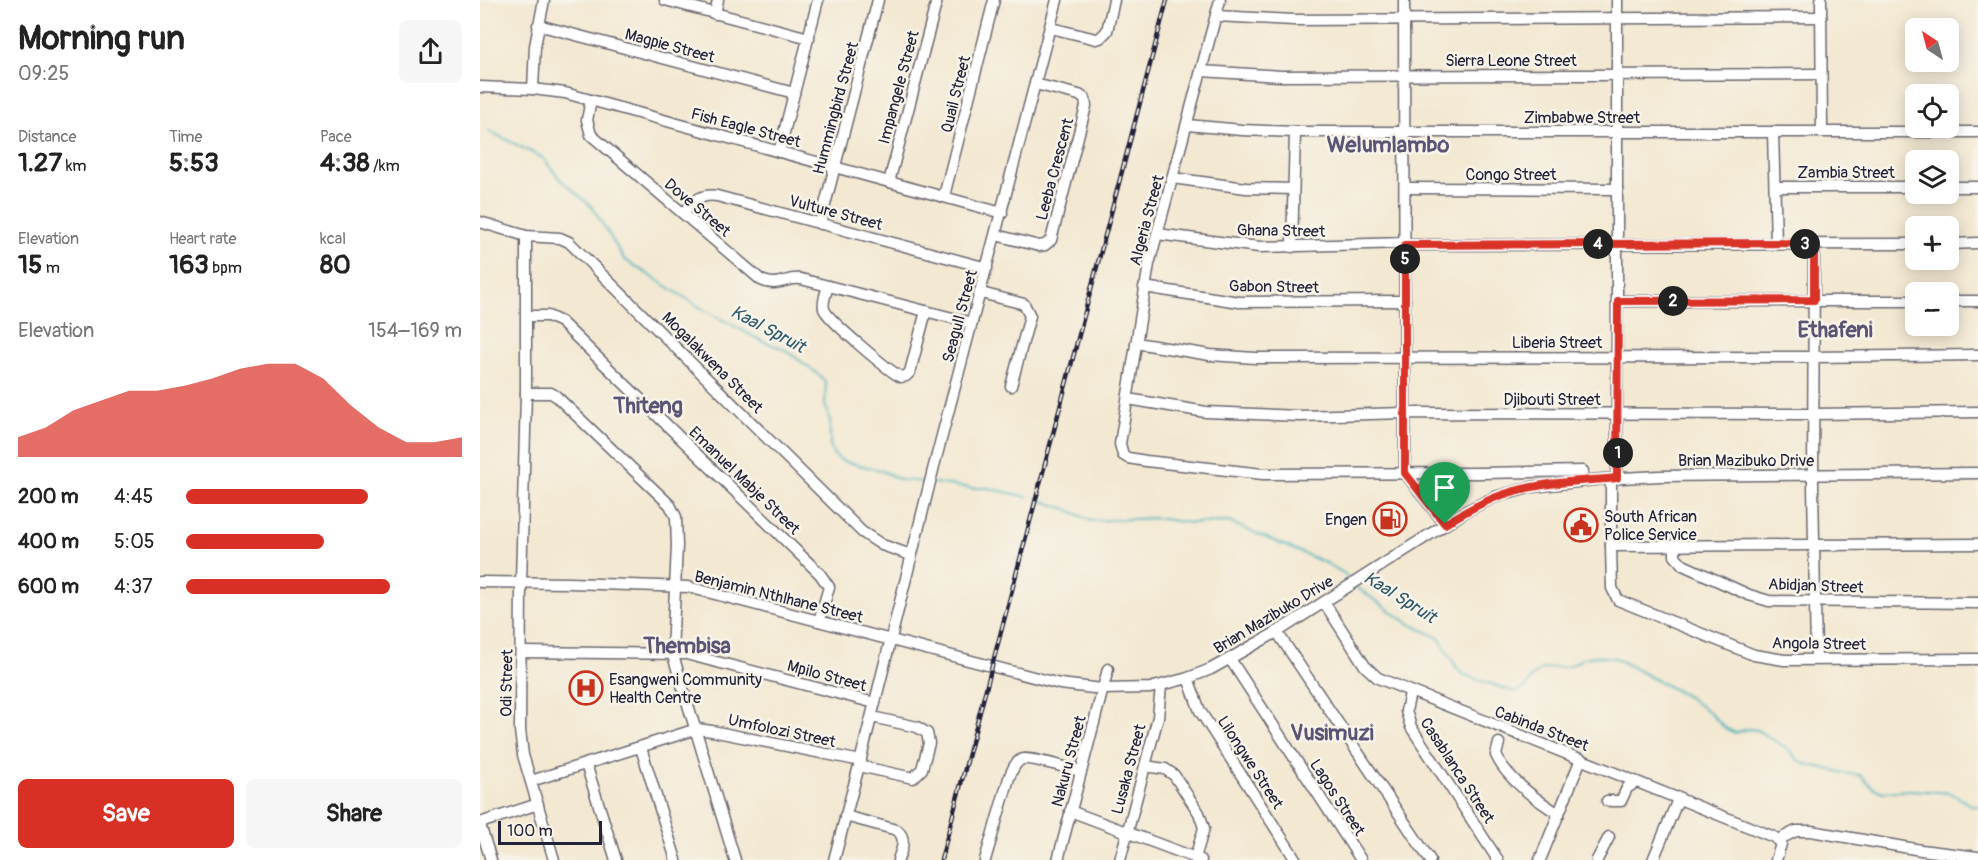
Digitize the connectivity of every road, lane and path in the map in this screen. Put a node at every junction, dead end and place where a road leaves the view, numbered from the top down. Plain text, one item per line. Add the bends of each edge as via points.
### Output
1 (544, 0) edge
2 (665, 0) edge
3 (718, 0) edge
4 (818, 0) edge
5 (878, 0) edge
6 (937, 0) edge
7 (994, 0) edge
8 (1057, 0) edge
9 (1114, 0) edge
10 (1220, 0) edge
11 (1404, 0) edge
12 (1617, 0) edge
13 (1821, 0) edge
14 (715, 14) junction
15 (1216, 16) junction
16 (1821, 17) junction
17 (1617, 19) junction
18 (1404, 20) junction
19 (538, 25) junction
20 (1050, 28) junction
21 (809, 38) junction
22 (1202, 71) junction
23 (1617, 74) junction
24 (1821, 74) junction
25 (1405, 75) junction
26 (1035, 84) junction
27 (480, 87) edge
28 (533, 89) junction
29 (794, 93) junction
30 (591, 100) junction
31 (1187, 125) junction
32 (1616, 131) junction
33 (1295, 132) junction
34 (1405, 132) junction
35 (1773, 132) junction
36 (1822, 132) junction
37 (1978, 132) edge
38 (779, 152) junction
39 (835, 167) junction
40 (1172, 178) junction
41 (889, 182) junction
42 (1776, 187) junction
43 (1905, 187) edge
44 (1959, 187) edge
45 (1978, 187) edge
46 (1405, 188) junction
47 (1293, 189) junction
48 (1617, 189) junction
49 (944, 196) junction
50 (683, 213) junction
51 (1002, 213) junction
52 (480, 222) edge
53 (820, 224) junction
54 (1157, 234) junction
55 (526, 236) junction
56 (996, 236) junction
57 (1776, 243) junction
58 (1978, 243) edge
59 (1405, 244) junction
60 (1617, 244) junction
61 (1814, 244) junction
62 (1905, 244) edge
63 (1959, 244) edge
64 (1292, 247) junction
65 (987, 268) junction
66 (828, 286) junction
67 (1144, 287) junction
68 (981, 293) junction
69 (1814, 300) junction
70 (1405, 301) junction
71 (1618, 301) junction
72 (1905, 301) edge
73 (1959, 301) edge
74 (1978, 301) edge
75 (926, 311) junction
76 (526, 316) junction
77 (972, 322) junction
78 (1136, 343) junction
79 (1978, 355) edge
80 (1406, 357) junction
81 (1618, 357) junction
82 (1813, 357) junction
83 (1011, 386) dead end
84 (526, 393) junction
85 (1128, 399) junction
86 (1978, 412) edge
87 (1405, 413) junction
88 (1618, 414) junction
89 (1814, 414) junction
90 (1583, 471) dead end
91 (1405, 473) junction
92 (1978, 473) edge
93 (1813, 475) junction
94 (1614, 478) junction
95 (1445, 524) junction
96 (1675, 544) junction
97 (1814, 544) junction
98 (1978, 544) edge
99 (1611, 546) junction
100 (911, 555) junction
101 (480, 582) edge
102 (520, 583) junction
103 (675, 586) junction
104 (1324, 602) junction
105 (1815, 602) junction
106 (1978, 603) edge
107 (819, 621) junction
108 (1277, 632) junction
109 (890, 640) junction
110 (521, 652) junction
111 (672, 652) junction
112 (1816, 659) junction
113 (1978, 659) edge
114 (1230, 660) junction
115 (1108, 669) dead end
116 (1188, 678) junction
117 (1161, 686) junction
118 (1102, 689) junction
119 (1410, 693) junction
120 (875, 704) junction
121 (872, 717) junction
122 (697, 729) junction
123 (1499, 743) dead end
124 (641, 748) junction
125 (1581, 759) junction
126 (586, 764) junction
127 (860, 764) junction
128 (1145, 766) junction
129 (1081, 771) junction
130 (531, 781) junction
131 (1636, 782) junction
132 (1679, 797) junction
133 (1607, 801) dead end
134 (538, 804) junction
135 (1070, 811) junction
136 (1559, 814) junction
137 (845, 816) junction
138 (480, 824) edge
139 (1127, 832) junction
140 (1609, 837) dead end
141 (1780, 842) junction
142 (1978, 857) edge
143 (1198, 859) edge
144 (491, 860) edge
145 (554, 860) edge
146 (616, 860) edge
147 (676, 860) edge
148 (735, 860) edge
149 (834, 860) edge
150 (898, 860) edge
151 (985, 860) edge
152 (1058, 860) edge
153 (1120, 860) edge
154 (1296, 860) edge
155 (1361, 860) edge
156 (1430, 860) edge
157 (1498, 860) edge
158 (1540, 860) edge
159 (1597, 860) edge
160 (1653, 860) edge
161 (1776, 860) edge

1 - 19 street
2 - 14 street
3 - 14 street
4 - 21 street
5 - 39 street, Hummingbird Street
6 - 41 street, Impangele Street
7 - 49 street, Quail Street
8 - 20 street, Seagull Street
9 - 20 street via 1107,31 1100,38
10 - 15 street, Algeria Street
11 - 18 street
12 - 17 street, Angola Street
13 - 16 street
14 - 21 street
15 - 18 street
15 - 22 street, Algeria Street
16 - 17 street
16 - 24 street
17 - 18 street
17 - 23 street, Angola Street
18 - 25 street
19 - 28 street
19 - 29 street, Magpie Street
20 - 26 street, Seagull Street
21 - 29 street
22 - 25 street, Sierra Leone Street via 1281,76
22 - 31 street, Algeria Street
23 - 24 street, Sierra Leone Street
23 - 25 street, Sierra Leone Street
23 - 32 street, Angola Street
24 - 36 street
25 - 34 street
26 - 51 street, Seagull Street
26 - 56 street, Leeba Crescent via 1079,95 1086,103 1061,202 1051,240 1045,245
27 - 28 street, Fish Eagle Street
28 - 30 street, Fish Eagle Street
29 - 38 street
30 - 38 street, Fish Eagle Street
30 - 50 street, Dove Street via 586,120 591,135
31 - 33 street, Zimbabwe Street
31 - 40 street, Algeria Street
32 - 34 street, Zimbabwe Street
32 - 35 street, Zimbabwe Street
32 - 48 street, Angola Street
33 - 34 street, Zimbabwe Street
33 - 47 street
34 - 46 street
35 - 36 street, Zimbabwe Street
35 - 42 street
36 - 37 street, Zimbabwe Street
38 - 39 street, Fish Eagle Street
39 - 41 street, Fish Eagle Street
39 - 53 street, Hummingbird Street
40 - 47 street via 1246,188
40 - 54 street, Algeria Street
41 - 49 street, Fish Eagle Street
42 - 43 street, Zambia Street
42 - 57 street
44 - 45 street
46 - 48 street, Congo Street
46 - 59 street
47 - 64 street
48 - 60 street, Angola Street
49 - 51 street, Fish Eagle Street
50 - 53 street, Vulture Street via 699,197 708,195
50 - 66 street, Dove Street via 766,282 796,279
51 - 56 street, Seagull Street
52 - 55 street, Mogalakwena Street
53 - 65 street, Vulture Street
54 - 64 street, Ghana Street via 1244,246
54 - 67 street, Algeria Street
55 - 76 street, Odi Street
55 - 100 street, Mogalakwena Street via 569,242 862,531 882,545
56 - 65 street, Seagull Street
57 - 60 street, Ghana Street
57 - 61 street, Ghana Street
58 - 63 street
59 - 60 street, Ghana Street
59 - 64 street, Ghana Street
59 - 70 street
60 - 71 street, Angola Street
61 - 62 street, Ghana Street
61 - 69 street
65 - 68 street, Seagull Street
66 - 75 street, Dove Street
66 - 75 street via 824,303 827,314 901,377 910,372
67 - 70 street, Gabon Street via 1239,302
67 - 78 street, Algeria Street
68 - 77 street, Seagull Street
68 - 83 street via 1022,303 1029,310
69 - 71 street
69 - 72 street
69 - 82 street
70 - 80 street
71 - 81 street, Angola Street
73 - 74 street
75 - 77 street, Dove Street
76 - 84 street, Odi Street
76 - 107 street, Emanuel Mabje Street via 548,315 561,322 820,574 829,587
77 - 100 street, Seagull Street
78 - 80 street, Liberia Street via 1231,357
78 - 85 street, Algeria Street
79 - 82 street, Liberia Street
80 - 81 street, Liberia Street
80 - 87 street
81 - 82 street, Liberia Street
81 - 88 street, Angola Street
82 - 89 street
84 - 102 street, Odi Street
84 - 103 street via 556,396 673,508
85 - 87 street, Djibouti Street via 1231,414
85 - 91 street, Algeria Street via 1120,444 1121,452 1128,458 1247,473
86 - 89 street, Djibouti Street
87 - 88 street, Djibouti Street
87 - 91 street
88 - 89 street, Djibouti Street
88 - 94 street, Angola Street
89 - 93 street
90 - 91 street
91 - 95 street
92 - 93 street, Brian Mazibuko Drive
93 - 94 street, Brian Mazibuko Drive
93 - 97 street
94 - 95 street, Brian Mazibuko Drive via 1513,491
94 - 99 street, Angola Street
95 - 104 street, Brian Mazibuko Drive
96 - 97 street
96 - 99 street
96 - 105 street, Abidjan Street via 1675,556 1680,563 1749,595 1769,601
97 - 98 street
97 - 105 street
99 - 112 street, Angola Street via 1612,588 1622,602 1754,655
100 - 109 street, Seagull Street
101 - 102 street, Benjamin Nthlhane Street
102 - 103 street, Benjamin Nthlhane Street
102 - 110 street, Odi Street
103 - 107 street, Benjamin Nthlhane Street
103 - 111 street
104 - 108 street, Brian Mazibuko Drive
104 - 119 street, Cabinda Street via 1371,673
105 - 106 street, Abidjan Street
105 - 112 street
107 - 109 street, Benjamin Nthlhane Street
108 - 114 street, Brian Mazibuko Drive
108 - 156 street
109 - 118 street, Brian Mazibuko Drive via 1060,684
109 - 120 street, Seagull Street
110 - 111 street, Mpilo Street
110 - 130 street, Odi Street via 520,736
111 - 120 street, Mpilo Street
111 - 122 street
112 - 113 street, Angola Street
114 - 116 street, Brian Mazibuko Drive
114 - 155 street, Lagos Street
115 - 118 street, Nakuru Street
116 - 117 street, Brian Mazibuko Drive
116 - 154 street, Lilongwe Street via 1200,711
117 - 118 street, Brian Mazibuko Drive
117 - 128 street, Lusaka Street via 1158,717
118 - 129 street, Nakuru Street
119 - 125 street, Cabinda Street
119 - 157 street, Casablanca Street via 1406,711 1411,727
120 - 121 street, Seagull Street
121 - 127 street, Seagull Street
121 - 127 street, Umfolozi Street via 921,729 927,733 929,743 922,769 913,778
122 - 124 street
122 - 127 street, Umfolozi Street
122 - 148 street
123 - 136 street via 1496,755 1503,767
124 - 126 street
124 - 147 street
125 - 131 street, Cabinda Street
125 - 136 street
126 - 130 street
126 - 146 street
127 - 137 street, Seagull Street
128 - 139 street, Lusaka Street
128 - 143 street via 1173,775 1199,813 1204,828
129 - 135 street, Nakuru Street
129 - 151 street via 1028,759 1019,761 1009,778
130 - 134 street, Odi Street
131 - 132 street, Cabinda Street
131 - 133 street via 1621,801
132 - 141 street, Cabinda Street
132 - 160 street
134 - 138 street
134 - 145 street, Odi Street
135 - 139 street
135 - 152 street, Nakuru Street
136 - 158 street
137 - 149 street, Seagull Street
137 - 150 street via 897,830 904,842
138 - 144 street
139 - 143 street
139 - 153 street, Lusaka Street
140 - 159 street
141 - 142 street via 1796,831 1810,831
141 - 161 street

